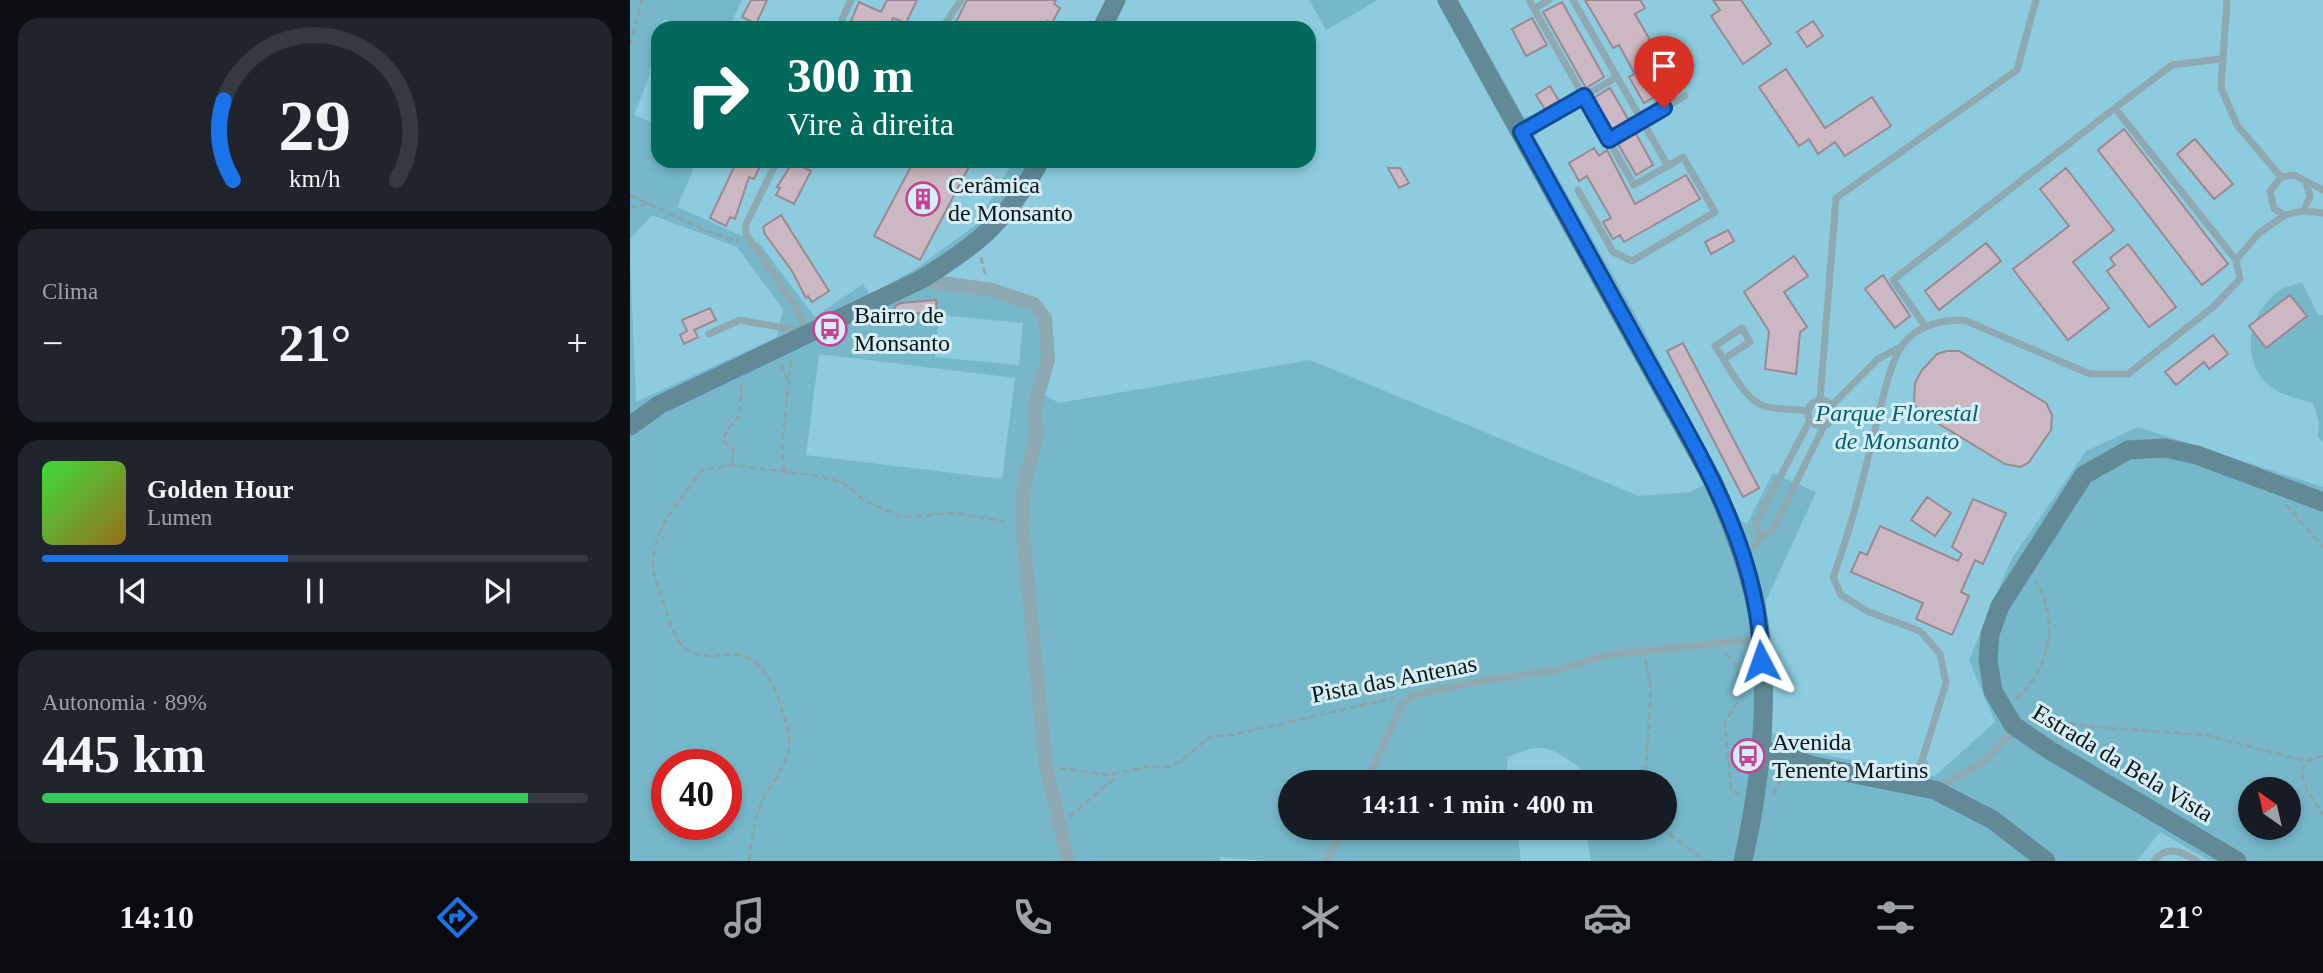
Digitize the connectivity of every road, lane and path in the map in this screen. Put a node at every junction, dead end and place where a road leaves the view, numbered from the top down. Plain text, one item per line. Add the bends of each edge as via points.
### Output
1 (642, 0) edge
2 (851, 0) edge
3 (961, 0) edge
4 (1116, 0) edge
5 (1447, 0) edge
6 (1529, 0) edge
7 (1549, 0) edge
8 (1573, 0) edge
9 (2036, 0) edge
10 (2227, 0) edge
11 (1534, 9) junction
12 (841, 21) edge
13 (947, 21) edge
14 (1106, 21) edge
15 (630, 45) edge
16 (2220, 59) junction
17 (1617, 77) junction
18 (1584, 96) junction
19 (1685, 96) dead end
20 (2115, 108) junction
21 (1642, 121) junction
22 (1521, 132) junction
23 (1609, 140) junction
24 (1668, 166) junction
25 (774, 168) edge
26 (1036, 168) edge
27 (2281, 177) junction
28 (2306, 182) junction
29 (1578, 190) dead end
30 (2323, 190) edge
31 (630, 195) edge
32 (649, 204) junction
33 (630, 208) edge
34 (2303, 211) junction
35 (2323, 213) edge
36 (2285, 215) junction
37 (988, 231) junction
38 (752, 244) junction
39 (2236, 260) junction
40 (920, 280) junction
41 (992, 290) junction
42 (1925, 326) junction
43 (808, 333) junction
44 (709, 334) dead end
45 (782, 345) junction
46 (1902, 346) junction
47 (1724, 359) junction
48 (743, 379) dead end
49 (789, 384) junction
50 (1820, 400) junction
51 (1832, 405) junction
52 (1809, 411) junction
53 (1810, 421) junction
54 (630, 426) edge
55 (1824, 426) junction
56 (732, 465) junction
57 (784, 471) junction
58 (2282, 499) dead end
59 (2323, 502) edge
60 (1022, 524) junction
61 (1760, 538) junction
62 (2323, 547) edge
63 (1742, 555) junction
64 (2034, 579) dead end
65 (1761, 638) junction
66 (1715, 645) junction
67 (1643, 652) junction
68 (1413, 695) junction
69 (2008, 706) dead end
70 (2024, 725) junction
71 (1761, 748) junction
72 (2323, 756) edge
73 (2306, 761) junction
74 (1046, 767) junction
75 (1372, 770) edge
76 (1646, 770) edge
77 (1120, 774) junction
78 (1927, 790) junction
79 (1740, 797) dead end
80 (2323, 814) edge
81 (1060, 824) junction
82 (1337, 840) edge
83 (1677, 840) edge
84 (749, 861) edge
85 (1068, 861) edge
86 (1326, 861) edge
87 (1705, 861) edge
88 (1743, 861) edge
89 (2046, 861) edge
90 (2154, 861) edge
91 (2197, 861) edge
92 (2237, 861) edge

1 - 15 path
2 - 12 lane
3 - 13 lane
4 - 14 street
5 - 22 street
6 - 11 lane
7 - 11 lane
8 - 17 lane
9 - 50 lane via 2017,70 1836,198
10 - 16 lane
11 - 18 lane
16 - 20 lane via 2172,65
16 - 27 lane via 2221,88 2237,125
17 - 18 lane
17 - 21 lane
18 - 22 lane
18 - 23 lane
19 - 21 lane
20 - 39 lane
20 - 42 lane via 1893,280
21 - 23 lane
21 - 24 lane
22 - 63 street via 1713,481
23 - 24 lane via 1634,185
24 - 29 lane via 1683,157 1715,212 1632,261 1613,252
25 - 38 lane via 746,224
26 - 37 street via 1007,213
27 - 28 lane via 2294,175
27 - 36 lane via 2272,186 2270,198 2274,209
28 - 30 lane
28 - 34 lane via 2310,197
31 - 32 path
32 - 33 path
32 - 38 path via 706,231
34 - 35 lane
34 - 36 lane
36 - 39 lane via 2259,233
37 - 40 street
37 - 41 path via 981,264
38 - 43 lane
39 - 42 lane via 2239,279 2213,307 2128,374 2090,374 1964,320
40 - 41 street
40 - 43 street
41 - 60 street via 1034,304 1047,324 1048,359 1034,409 1037,434 1024,485
42 - 46 lane
43 - 44 lane via 740,320
43 - 45 street
45 - 49 path
45 - 49 path via 792,371
45 - 54 street via 659,405
46 - 51 lane via 1878,359
46 - 78 lane via 1833,577 1841,595 1869,612 1920,631 1940,654 1946,683
47 - 47 lane via 1751,342 1742,328 1715,346
47 - 52 lane via 1751,399 1763,406
48 - 56 path via 740,415 723,441 734,450
49 - 57 path via 782,443
50 - 51 lane
50 - 52 lane
51 - 55 lane via 1832,422
52 - 53 lane
53 - 55 lane
53 - 61 lane via 1756,523
55 - 61 lane via 1772,531
56 - 57 path
56 - 84 path via 702,470 662,527 653,564 676,639 690,652 710,658 740,655 762,669 782,709 789,740 787,758 765,791
57 - 60 path via 844,483 865,501 902,517 955,513
58 - 62 path
59 - 70 street, Estrada da Bela Vista via 2197,455 2165,448 2128,450 2084,475 2000,606 1990,634 1993,691
60 - 74 street
61 - 63 lane
63 - 65 street
64 - 69 path via 2046,604 2048,643 2035,678
65 - 66 lane, Pista das Antenas
65 - 71 street
66 - 67 lane, Pista das Antenas
66 - 79 path via 1735,663 1739,677 1737,704 1725,722 1731,790
67 - 68 lane, Pista das Antenas
67 - 76 path via 1651,688
68 - 75 lane via 1403,703
68 - 77 path, Pista das Antenas via 1232,735 1220,733 1175,765 1147,766
70 - 73 path via 2052,720 2206,735
70 - 78 lane via 1982,763
70 - 92 street, Estrada da Bela Vista
71 - 78 street via 1814,766
71 - 88 street
72 - 73 path
73 - 80 path via 2302,780
74 - 77 path, Pista das Antenas
74 - 81 street
77 - 81 path
78 - 89 street via 2002,826
81 - 85 street
82 - 86 lane
83 - 87 path
90 - 91 lane via 2169,851

